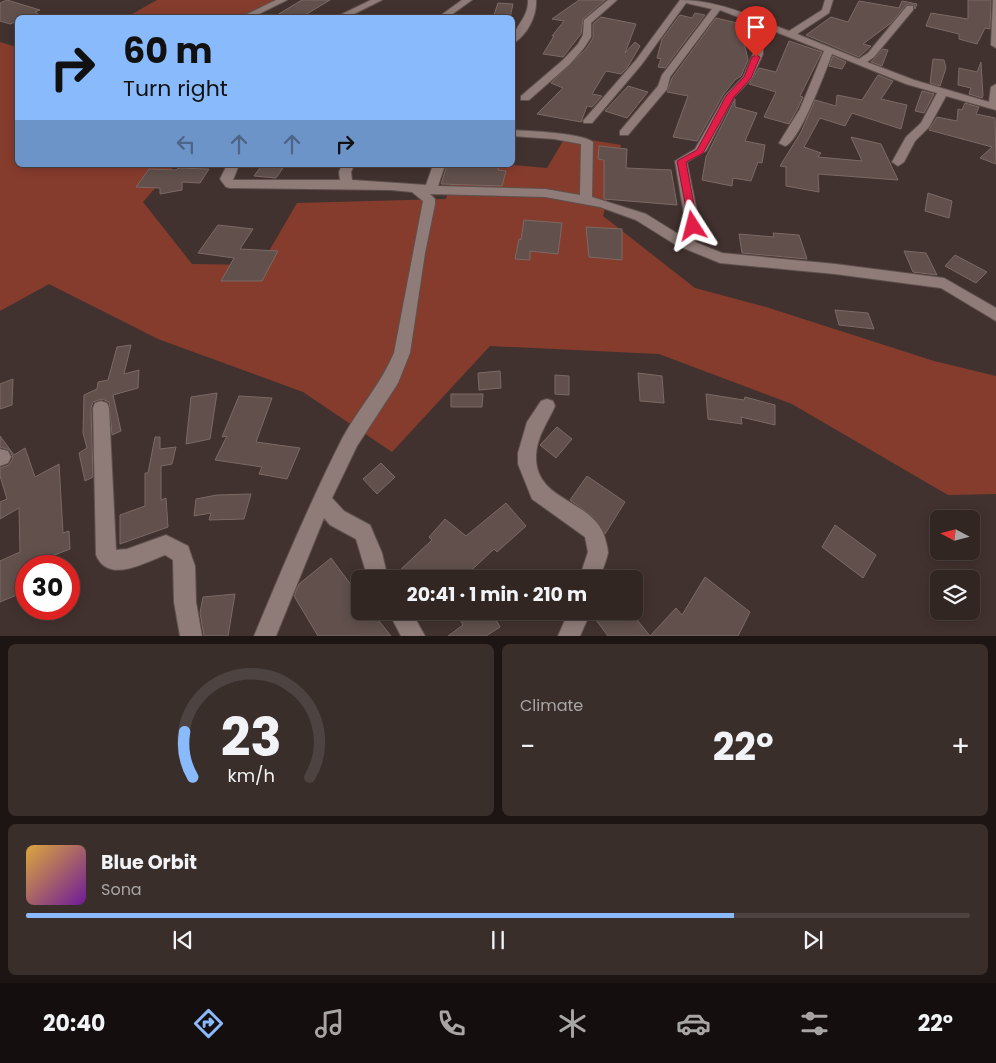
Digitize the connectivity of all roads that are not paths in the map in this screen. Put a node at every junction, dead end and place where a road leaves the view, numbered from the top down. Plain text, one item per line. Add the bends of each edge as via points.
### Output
1 (284, 0) edge
2 (378, 0) edge
3 (468, 0) edge
4 (532, 0) edge
5 (613, 0) edge
6 (685, 0) edge
7 (830, 0) edge
8 (996, 2) edge
9 (718, 7) junction
10 (910, 8) dead end
11 (250, 15) edge
12 (345, 15) edge
13 (446, 15) edge
14 (775, 30) junction
15 (789, 35) junction
16 (515, 37) edge
17 (996, 45) edge
18 (829, 50) junction
19 (861, 62) junction
20 (996, 87) edge
21 (943, 92) junction
22 (525, 98) dead end
23 (995, 107) edge
24 (588, 121) dead end
25 (515, 133) edge
26 (624, 133) dead end
27 (785, 142) dead end
28 (898, 162) dead end
29 (232, 167) edge
30 (347, 167) edge
31 (438, 167) edge
32 (347, 184) junction
33 (423, 190) junction
34 (586, 201) junction
35 (686, 243) junction
36 (996, 315) edge
37 (547, 406) dead end
38 (101, 408) dead end
39 (320, 501) junction
40 (376, 570) edge
41 (592, 570) edge
42 (404, 620) edge
43 (576, 620) edge
44 (191, 636) edge
45 (265, 636) edge
46 (414, 636) edge
47 (569, 636) edge

1 - 11 street
2 - 12 street
3 - 13 street
4 - 16 street via 528,21
5 - 22 street via 587,22 586,37 557,74
6 - 9 street
6 - 24 street via 639,62
7 - 15 street via 826,11
8 - 17 street
9 - 14 street
9 - 26 street via 665,77 663,87
10 - 19 street via 871,55
14 - 15 street
14 - 35 street via 759,42 758,54 747,78 730,96 700,151 682,161 693,226
15 - 18 street
18 - 19 street
18 - 27 street via 805,109
19 - 21 street
20 - 23 street
21 - 23 street
21 - 28 street via 925,125 910,139
25 - 34 street via 586,142
29 - 32 street via 226,179 230,184
30 - 32 street
31 - 33 street
32 - 33 street
33 - 34 street via 545,193
33 - 39 street via 429,204 402,353 392,378 351,440
34 - 35 street via 602,203 641,217
35 - 36 street via 720,258 835,268 944,283
37 - 41 street via 536,422 527,453 528,464 539,494 594,532 598,552
38 - 44 street via 106,555 114,561 166,546 181,553
39 - 40 street via 337,518 363,532
39 - 45 street
42 - 46 street
43 - 47 street

